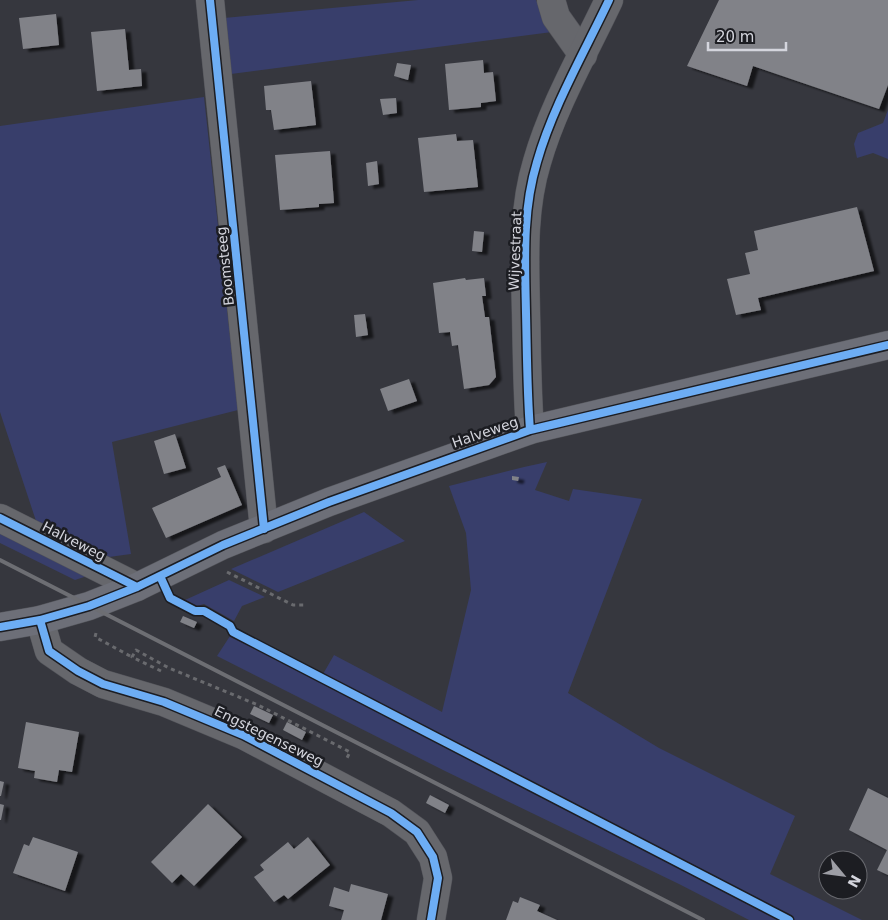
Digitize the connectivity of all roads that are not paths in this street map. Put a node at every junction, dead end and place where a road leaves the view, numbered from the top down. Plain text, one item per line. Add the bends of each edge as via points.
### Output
1 (210, 0) edge
2 (551, 0) edge
3 (609, 0) edge
4 (583, 55) junction
5 (888, 345) edge
6 (530, 430) junction
7 (0, 518) edge
8 (264, 529) junction
9 (137, 587) junction
10 (40, 620) junction
11 (0, 627) edge
12 (431, 920) edge

1 - 8 street, Boomsteeg
2 - 4 street via 556,17
3 - 4 street, Wijvestraat
4 - 6 street, Wijvestraat via 544,140 536,164 526,222
5 - 6 main road, Halveweg
6 - 8 main road, Halveweg via 384,481
7 - 9 street, Halveweg
8 - 9 main road, Halveweg
9 - 10 main road, Halveweg via 89,606
10 - 11 main road, Halveweg
10 - 12 street, Engstegenseweg via 49,651 78,672 103,684 164,702 243,735 390,813 417,832 433,858 438,878

